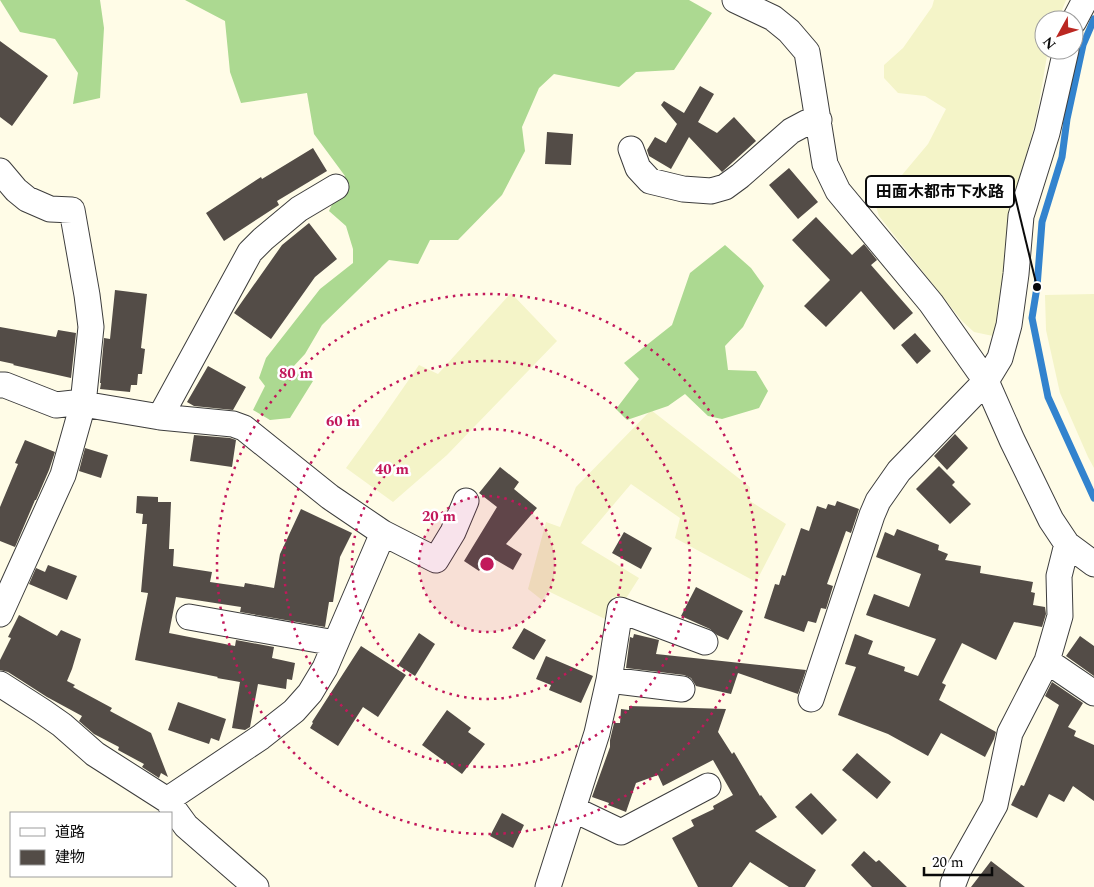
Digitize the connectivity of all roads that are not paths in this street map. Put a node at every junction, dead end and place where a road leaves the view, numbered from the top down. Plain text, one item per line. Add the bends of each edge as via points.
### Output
1 (735, 0) edge
2 (1064, 60) edge
3 (819, 120) junction
4 (631, 150) dead end
5 (0, 171) edge
6 (336, 187) dead end
7 (986, 381) junction
8 (0, 385) edge
9 (83, 404) junction
10 (160, 417) junction
11 (466, 501) dead end
12 (383, 533) junction
13 (1067, 544) junction
14 (1094, 564) edge
15 (0, 614) edge
16 (189, 617) dead end
17 (704, 642) dead end
18 (336, 643) junction
19 (1047, 661) junction
20 (609, 680) junction
21 (0, 684) edge
22 (682, 689) dead end
23 (1094, 693) edge
24 (811, 699) dead end
25 (708, 786) dead end
26 (167, 800) junction
27 (573, 809) junction
28 (256, 887) edge
29 (548, 887) edge
30 (954, 887) edge

1 - 3 street via 774,18 807,52
2 - 7 street via 1047,132 1021,216 1010,325 1000,358
3 - 4 street via 791,131 740,176 725,187 712,191 683,189 650,181 638,168
3 - 7 street via 825,164 838,191 931,303
5 - 9 street via 27,200 50,209 72,210 91,327
6 - 10 street via 299,209 250,252
7 - 13 street via 1051,520
7 - 24 street via 899,471 878,501
8 - 9 street via 56,405
9 - 10 street
9 - 15 street via 63,475
10 - 12 street via 233,424 244,428 330,497
11 - 12 street via 436,560
12 - 18 street
13 - 14 street
13 - 19 street via 1059,576 1060,616
16 - 18 street
17 - 20 street via 620,610
18 - 26 street via 310,693 294,711
19 - 23 street
19 - 30 street via 1010,733 995,805 958,871 952,884
20 - 22 street
20 - 27 street via 591,754
21 - 26 street via 62,725 95,754
25 - 27 street via 621,832
26 - 28 street via 186,826
27 - 29 street

